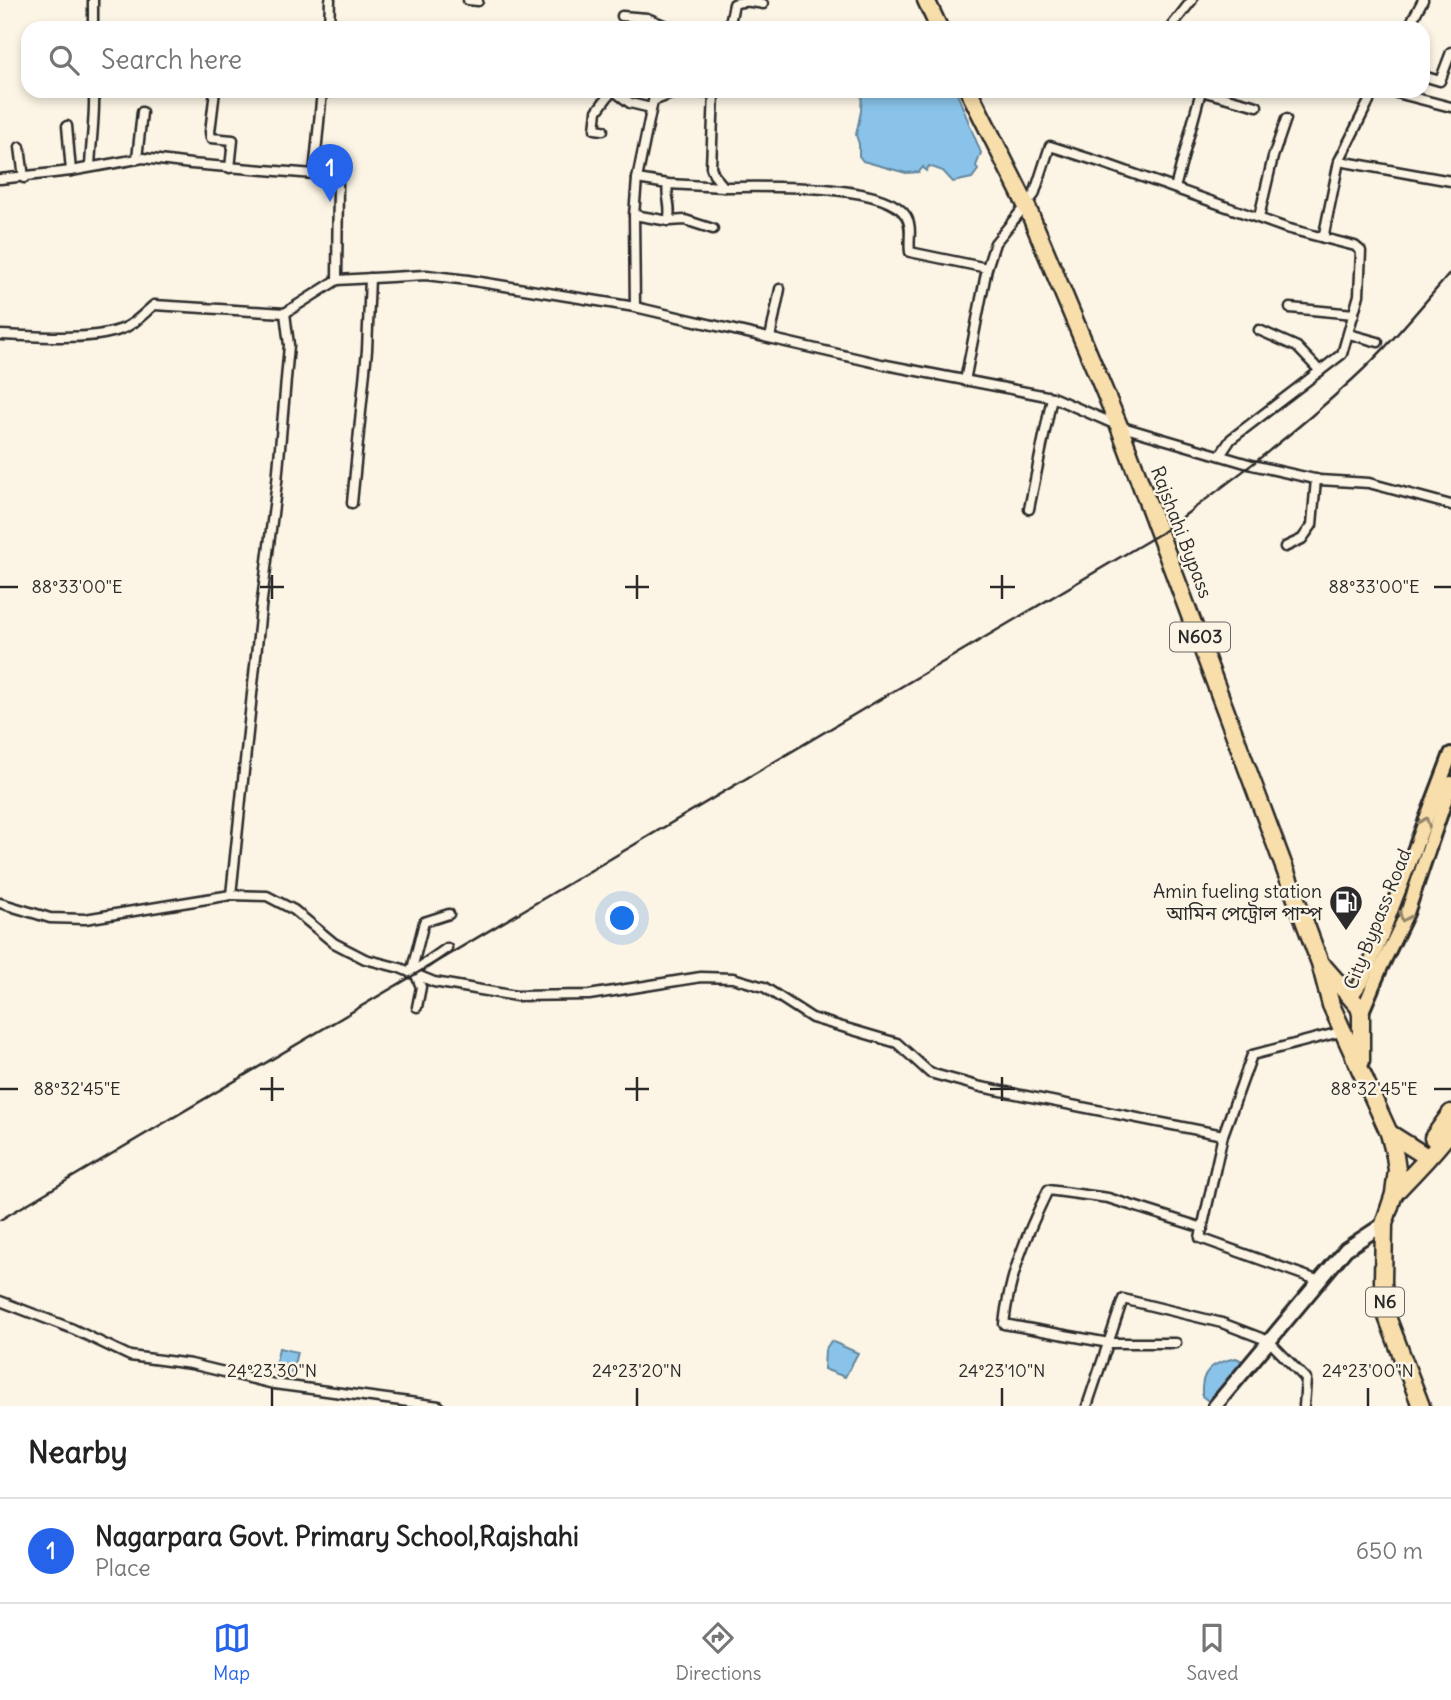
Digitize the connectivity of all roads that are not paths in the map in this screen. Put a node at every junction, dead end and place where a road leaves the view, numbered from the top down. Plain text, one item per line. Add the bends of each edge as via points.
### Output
1 (93, 0) edge
2 (330, 0) edge
3 (468, 0) edge
4 (926, 0) edge
5 (1192, 0) edge
6 (1423, 0) edge
7 (478, 1) edge
8 (763, 4) dead end
9 (622, 16) dead end
10 (93, 21) edge
11 (328, 21) edge
12 (654, 21) edge
13 (730, 21) edge
14 (936, 21) edge
15 (1176, 21) edge
16 (1412, 21) edge
17 (1451, 52) edge
18 (1430, 78) edge
19 (94, 98) edge
20 (214, 98) edge
21 (321, 98) edge
22 (607, 98) edge
23 (623, 98) edge
24 (661, 98) edge
25 (714, 98) edge
26 (973, 98) edge
27 (1199, 98) edge
28 (1228, 98) edge
29 (1370, 98) edge
30 (1416, 98) edge
31 (1258, 106) dead end
32 (1451, 107) edge
33 (651, 108) junction
34 (142, 112) dead end
35 (1286, 119) dead end
36 (67, 126) dead end
37 (603, 130) dead end
38 (20, 147) dead end
39 (137, 159) junction
40 (1339, 161) junction
41 (90, 167) junction
42 (230, 168) junction
43 (71, 171) junction
44 (314, 174) junction
45 (24, 178) junction
46 (0, 179) edge
47 (637, 179) junction
48 (1451, 181) edge
49 (668, 184) junction
50 (724, 187) junction
51 (1175, 188) junction
52 (1027, 207) junction
53 (634, 215) junction
54 (1259, 217) junction
55 (668, 221) junction
56 (713, 229) dead end
57 (1324, 237) junction
58 (987, 268) junction
59 (370, 278) junction
60 (337, 280) junction
61 (780, 289) dead end
62 (635, 307) junction
63 (1290, 308) dead end
64 (285, 313) junction
65 (1354, 314) junction
66 (1259, 330) dead end
67 (1349, 334) junction
68 (0, 335) edge
69 (770, 338) junction
70 (1378, 342) dead end
71 (1320, 371) junction
72 (965, 381) junction
73 (1052, 397) junction
74 (1119, 426) junction
75 (1221, 454) junction
76 (1316, 479) junction
77 (352, 503) dead end
78 (1451, 505) edge
79 (1029, 509) dead end
80 (1285, 547) dead end
81 (1451, 754) edge
82 (1451, 783) edge
83 (232, 895) junction
84 (0, 903) edge
85 (449, 914) dead end
86 (447, 948) dead end
87 (1320, 962) junction
88 (413, 974) junction
89 (1351, 997) junction
90 (1331, 1005) junction
91 (417, 1007) dead end
92 (1361, 1014) junction
93 (1344, 1031) junction
94 (1362, 1073) junction
95 (1451, 1113) edge
96 (1451, 1130) edge
97 (1389, 1133) junction
98 (1223, 1135) junction
99 (1427, 1157) junction
100 (1394, 1194) junction
101 (1384, 1224) junction
102 (1202, 1228) junction
103 (1320, 1281) junction
104 (0, 1301) edge
105 (1269, 1341) junction
106 (1109, 1343) junction
107 (1175, 1343) dead end
108 (439, 1406) edge
109 (1087, 1406) edge
110 (1214, 1406) edge
111 (1304, 1406) edge
112 (1421, 1406) edge

1 - 10 street
2 - 11 street
3 - 7 street
4 - 14 highway
5 - 15 street
6 - 16 street
8 - 13 street via 739,1
9 - 12 street
17 - 18 street via 1440,81
19 - 41 street
20 - 42 street via 211,138 233,140
21 - 44 street
22 - 37 street via 597,111 595,128
23 - 33 street
24 - 33 street via 653,101
25 - 50 street via 711,167
26 - 52 highway, Rajshahi Bypass / N603
27 - 51 street
28 - 31 street
29 - 40 street
30 - 32 street
33 - 47 street
34 - 39 street
35 - 54 street
36 - 43 street
38 - 45 street
39 - 41 street
39 - 42 street
40 - 48 street
40 - 57 street
41 - 43 street
42 - 44 street
43 - 45 street
44 - 60 street via 338,181
45 - 46 street
47 - 49 street
47 - 53 street
49 - 50 street
49 - 55 street
50 - 58 street via 811,187 868,195 905,214 910,252
51 - 52 street via 1050,146
51 - 54 street
52 - 58 street via 995,243
52 - 74 highway, Rajshahi Bypass / N603
53 - 55 street
53 - 62 street
54 - 57 street
55 - 56 street via 685,220
57 - 65 street via 1361,251
58 - 72 street
59 - 60 street
59 - 62 street via 426,275
59 - 77 street
60 - 64 street
61 - 69 street
62 - 69 street
63 - 65 street
64 - 68 street via 154,305 118,331
64 - 83 street via 289,345 277,482
65 - 67 street
66 - 71 street via 1297,347
67 - 70 street
67 - 71 street via 1342,354
69 - 72 street
71 - 75 street via 1231,439
72 - 73 street
73 - 74 street
73 - 79 street
74 - 75 street
74 - 87 highway, Rajshahi Bypass / N603
75 - 76 street
76 - 78 street via 1369,483
76 - 80 street via 1312,525 1302,539
89 -> 81 main road via 1378,945
82 -> 92 main road, City Bypass Road via 1407,914
83 - 84 street via 77,920 50,918
83 - 88 street via 267,896 294,909 334,943 365,959
85 - 88 street via 424,922
86 - 88 street
87 - 89 highway
87 - 90 highway, Rajshahi Bypass / N603
88 - 91 street via 421,986
88 - 98 street via 516,996 589,995 701,976 733,978 764,986 812,1018 897,1043 930,1073
89 - 90 highway
89 - 92 highway
90 - 93 highway, Rajshahi Bypass / N603
92 - 94 highway, City Bypass Road / N603
93 - 94 highway, Rajshahi Bypass / N603
93 - 98 street via 1252,1055
94 - 97 highway, Rajshahi Bypass / N603
95 - 99 highway, N6 via 1428,1145
96 - 99 highway, N6
97 - 99 highway
97 - 100 highway, Rajshahi Bypass / N603 via 1396,1170
98 - 102 street
99 - 100 highway, N6
100 - 101 highway, N6
101 - 103 street via 1346,1249
101 - 112 highway, N6 via 1386,1314
102 - 103 street via 1200,1238
102 - 106 street via 1108,1198 1048,1190 1025,1235 1006,1300 1004,1324
103 - 105 street
104 - 108 street via 130,1356 191,1364 274,1384
105 - 106 street via 1222,1323 1123,1299
105 - 110 street
105 - 111 street via 1306,1379
106 - 107 street
106 - 109 street

